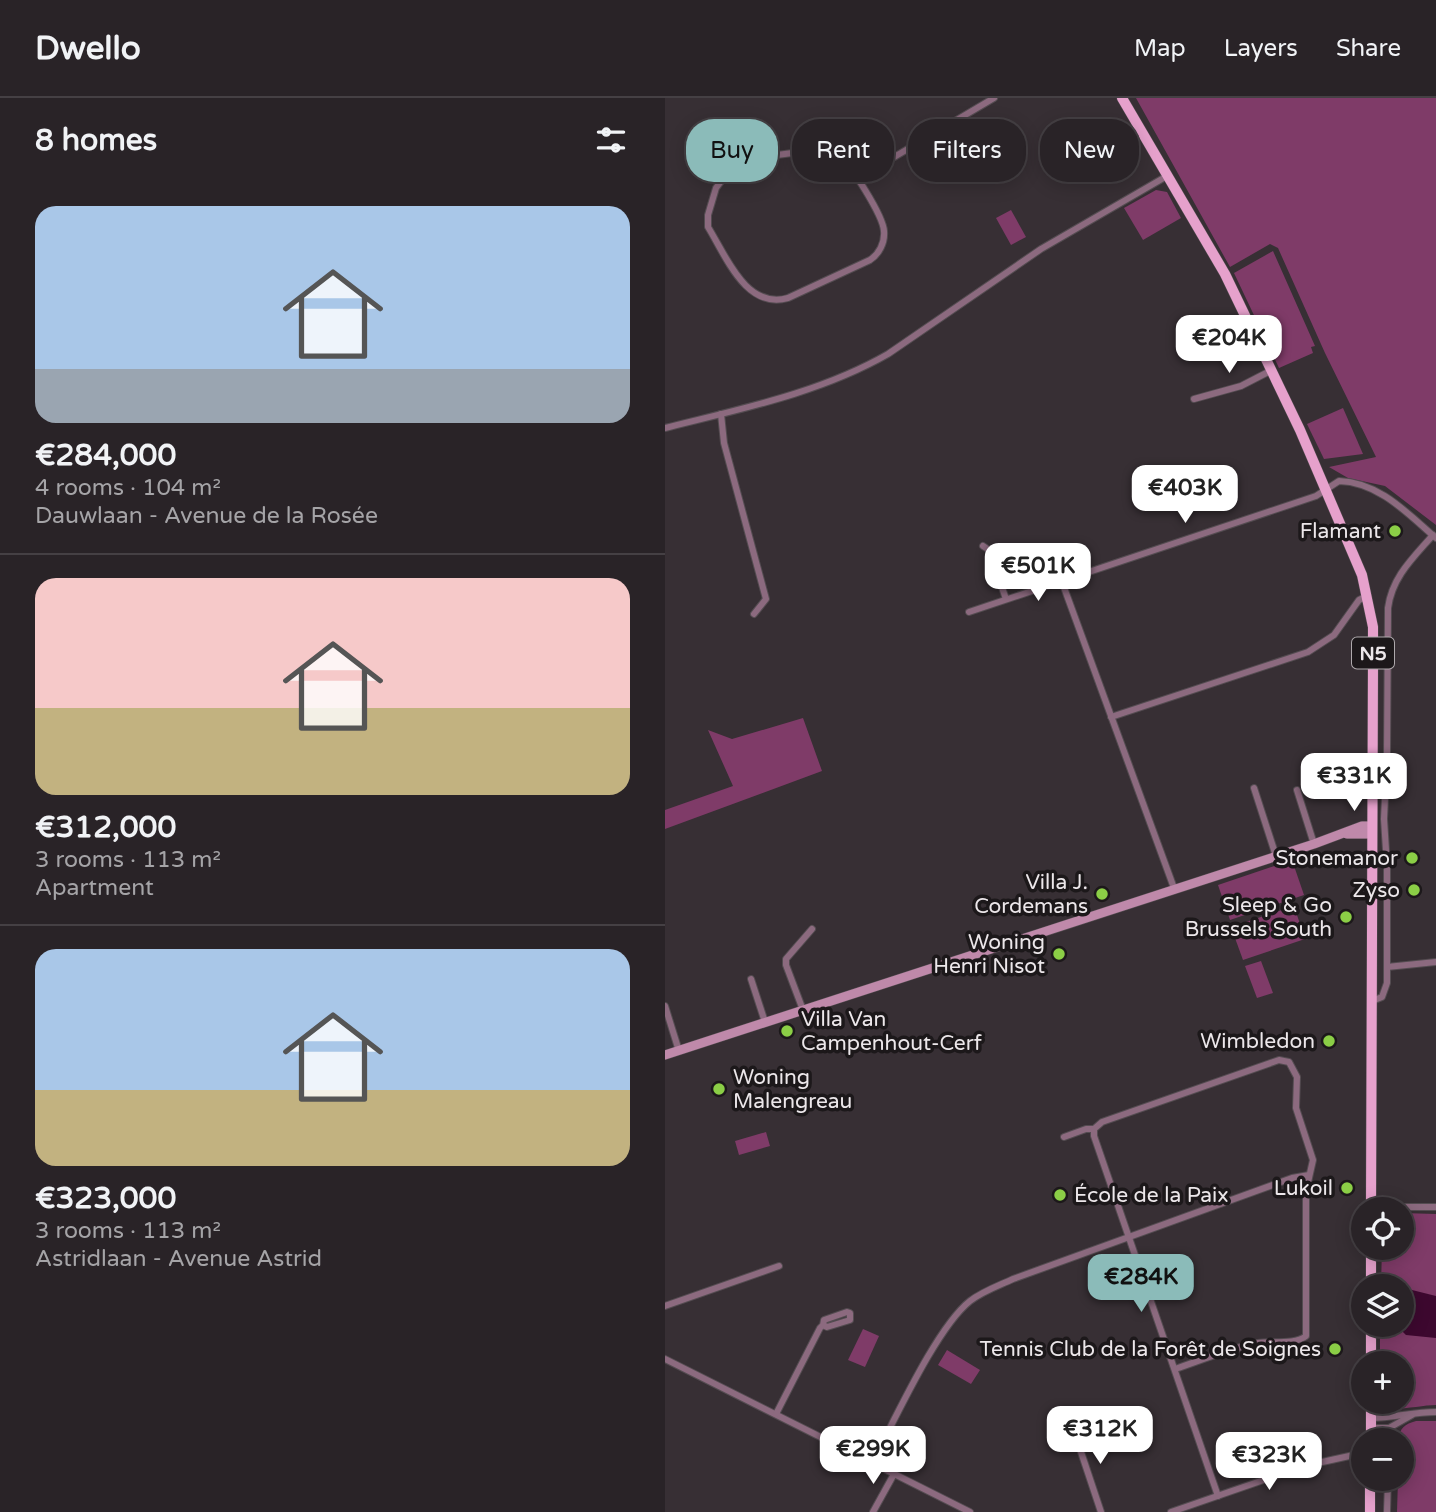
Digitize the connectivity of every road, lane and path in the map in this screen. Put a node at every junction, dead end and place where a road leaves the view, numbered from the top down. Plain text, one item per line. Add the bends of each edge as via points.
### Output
1 (994, 98) edge
2 (1122, 98) edge
3 (894, 157) edge
4 (1167, 176) junction
5 (857, 179) joint
6 (1272, 370) junction
7 (1194, 399) dead end
8 (721, 414) junction
9 (665, 428) edge
10 (1326, 490) junction
11 (1434, 537) edge
12 (983, 546) dead end
13 (1062, 582) junction
14 (1367, 596) junction
15 (1006, 599) junction
16 (969, 612) dead end
17 (754, 614) dead end
18 (1111, 717) junction
19 (1254, 788) dead end
20 (1297, 790) dead end
21 (1372, 830) junction
22 (1314, 844) junction
23 (1276, 856) junction
24 (1174, 888) junction
25 (812, 929) dead end
26 (1436, 962) edge
27 (1387, 967) junction
28 (751, 979) dead end
29 (1372, 1001) junction
30 (665, 1006) edge
31 (803, 1010) junction
32 (765, 1023) junction
33 (679, 1051) junction
34 (665, 1055) edge
35 (1094, 1129) junction
36 (1064, 1137) dead end
37 (1309, 1175) junction
38 (1371, 1197) edge
39 (1414, 1207) edge
40 (1436, 1207) edge
41 (1128, 1237) junction
42 (779, 1266) dead end
43 (665, 1307) edge
44 (823, 1325) dead end
45 (665, 1359) edge
46 (1175, 1369) junction
47 (1436, 1412) edge
48 (776, 1414) junction
49 (1371, 1414) edge
50 (1413, 1414) joint
51 (1414, 1414) edge
52 (1371, 1423) junction
53 (1073, 1428) dead end
54 (1371, 1428) edge
55 (1389, 1428) joint
56 (1351, 1456) edge
57 (872, 1463) junction
58 (894, 1474) junction
59 (1370, 1491) edge
60 (1388, 1491) edge
61 (1218, 1496) junction
62 (873, 1512) edge
63 (970, 1512) edge
64 (1101, 1512) edge
65 (1171, 1512) edge
66 (1370, 1512) edge
67 (1387, 1512) edge

1 - 3 street
2 - 4 main road, N5
4 - 6 main road, N5 via 1225,274
4 - 8 street via 1041,249 865,367
5 - 5 street via 831,151 777,155 720,181 708,228 750,291 768,300 788,298 870,260 880,249 883,225
6 - 7 street via 1241,386
6 - 10 main road, N5
8 - 9 street
8 - 17 street via 724,443 766,599
10 - 11 street via 1339,481 1371,489 1398,505
10 - 13 street
10 - 14 main road, N5
11 - 27 street via 1398,576 1388,608
12 - 15 street via 989,550
13 - 15 street
13 - 18 street
14 - 18 street via 1359,600 1334,635 1308,652
14 - 21 main road, N5 via 1373,627
15 - 16 street
18 - 24 street
19 - 23 street
20 - 22 street
21 - 22 street
21 - 29 main road, N5
22 - 23 street
23 - 24 street
24 - 31 street
25 - 31 street via 786,959
26 - 27 street
27 - 29 street via 1385,992
28 - 32 street
29 - 38 main road, N5
30 - 33 street
31 - 32 street
32 - 33 street
33 - 34 street
35 - 36 street
35 - 37 street via 1102,1122 1284,1059 1297,1077 1296,1108 1313,1160
35 - 41 street
37 - 41 street
37 - 46 street via 1306,1336 1299,1341 1240,1346
39 - 40 street
41 - 46 street
41 - 57 street via 1013,1279 968,1303 945,1330
42 - 43 street
44 - 48 street
45 - 48 street
46 - 61 street
47 - 51 street
48 - 57 street
49 - 52 main road
50 - 52 street
50 - 55 street
52 - 54 main road
52 - 55 street
53 - 64 street
56 - 61 street via 1304,1466
57 - 58 street
58 - 62 street
58 - 63 street
59 - 66 main road
60 - 67 street
61 - 65 street

